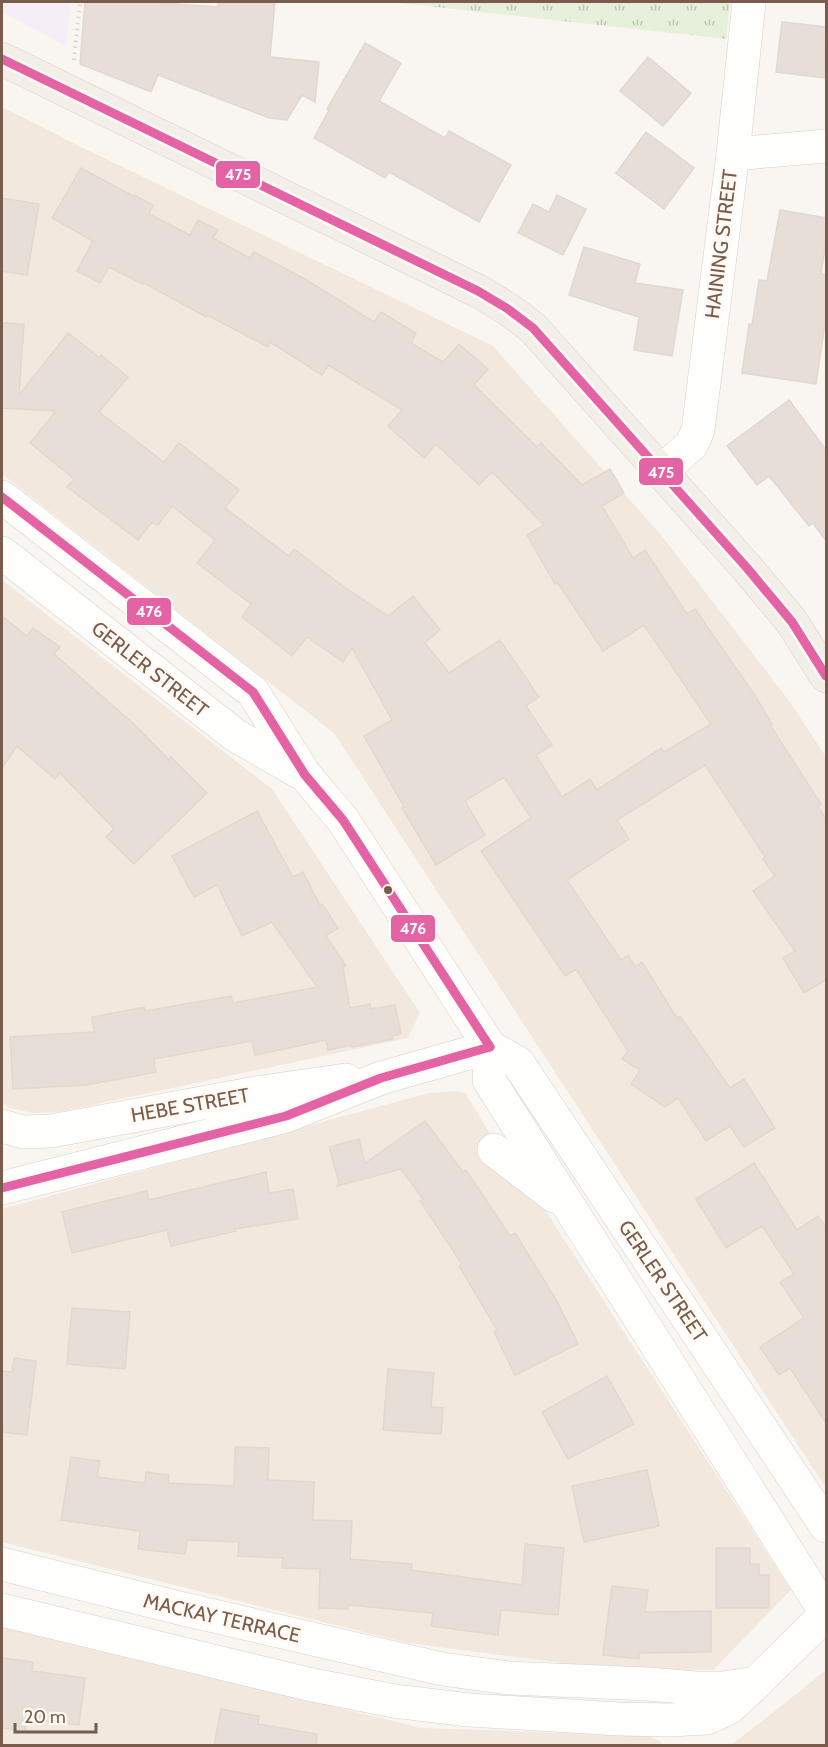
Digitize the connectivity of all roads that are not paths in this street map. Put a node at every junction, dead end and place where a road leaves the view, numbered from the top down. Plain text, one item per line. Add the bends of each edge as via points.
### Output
1 (749, 2) edge
2 (2, 59) edge
3 (826, 146) edge
4 (733, 154) junction
5 (661, 472) junction
6 (2, 497) edge
7 (2, 553) edge
8 (826, 676) edge
9 (305, 776) junction
10 (490, 1047) junction
11 (381, 1078) junction
12 (2, 1126) edge
13 (494, 1150) dead end
14 (2, 1188) edge
15 (570, 1208) junction
16 (826, 1526) edge
17 (2, 1564) edge
18 (2, 1610) edge
19 (826, 1613) edge
20 (442, 1670) junction
21 (756, 1683) junction
22 (436, 1708) junction
23 (692, 1732) edge

1 - 4 street, HAINING STREET
2 - 5 main road via 508,309 532,328
3 - 4 street
4 - 5 street, HAINING STREET via 698,430 692,444
5 - 8 main road via 792,622
6 - 9 street, GERLER STREET via 254,692
7 - 9 street, GERLER STREET via 235,735
9 - 10 street, GERLER STREET via 343,820
10 - 11 street, HEBE STREET
10 - 15 street, GERLER STREET via 489,1080
10 - 16 street, GERLER STREET via 518,1063
11 - 12 street, HEBE STREET via 324,1082 51,1131 23,1132
11 - 14 street, HEBE STREET via 286,1116
13 - 15 street, GERLER STREET
15 - 19 street, GERLER STREET
17 - 20 street, MACKAY TERRACE
18 - 22 street via 318,1686
19 - 21 street
20 - 21 street, MACKAY TERRACE via 508,1678 696,1688
20 - 22 street
21 - 23 street
22 - 23 street via 619,1719

